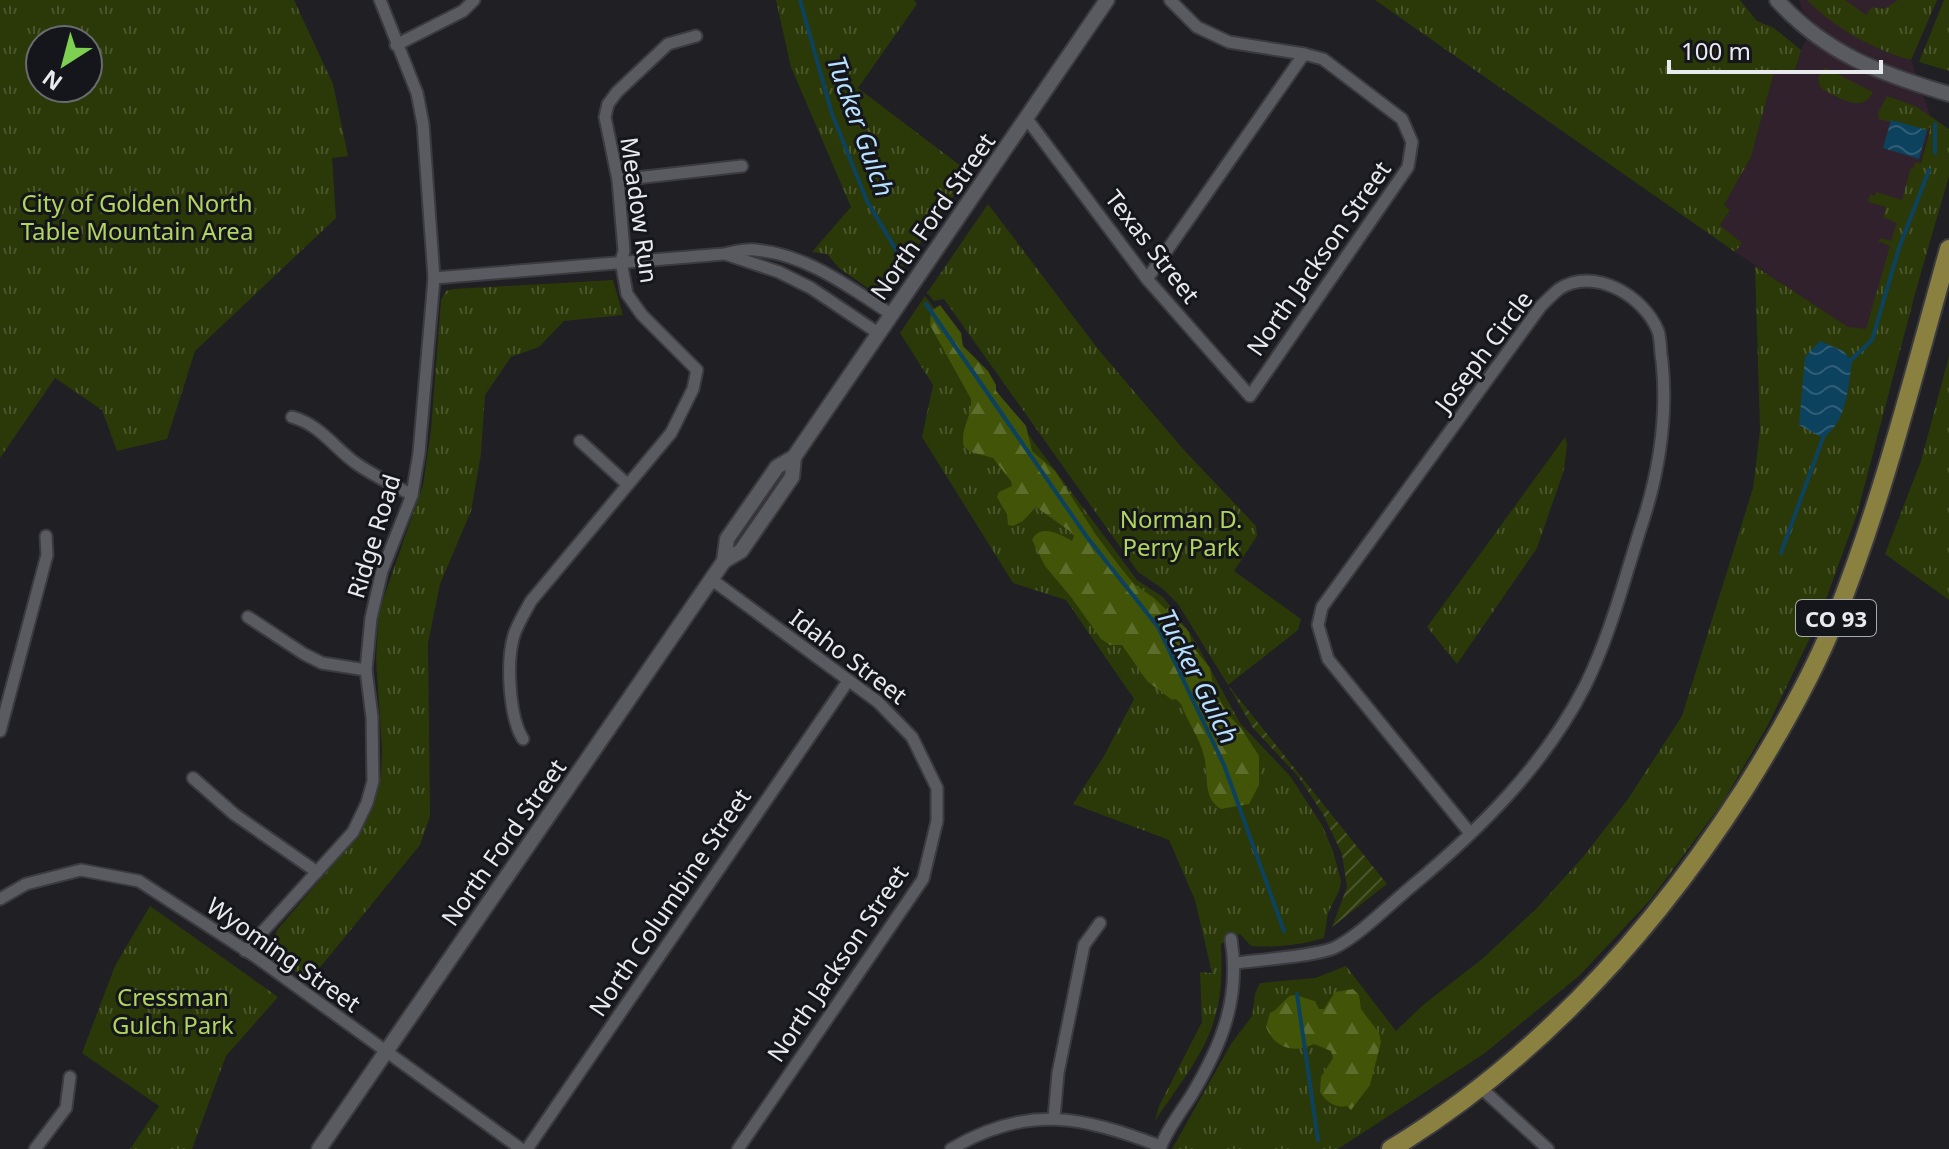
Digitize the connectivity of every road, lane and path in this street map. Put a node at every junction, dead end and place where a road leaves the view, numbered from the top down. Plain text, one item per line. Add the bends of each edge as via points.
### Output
1 (380, 0) edge
2 (474, 0) edge
3 (1107, 0) edge
4 (1170, 0) edge
5 (1777, 0) edge
6 (696, 36) dead end
7 (396, 45) junction
8 (1304, 54) junction
9 (1949, 94) edge
10 (1027, 119) junction
11 (742, 166) dead end
12 (618, 180) junction
13 (1949, 249) edge
14 (724, 254) junction
15 (621, 261) junction
16 (434, 278) junction
17 (1147, 279) junction
18 (891, 314) junction
19 (878, 333) junction
20 (1250, 396) joint
21 (292, 417) dead end
22 (580, 441) dead end
23 (627, 484) junction
24 (412, 495) junction
25 (46, 536) dead end
26 (711, 579) junction
27 (248, 617) dead end
28 (366, 670) junction
29 (848, 681) junction
30 (0, 731) edge
31 (523, 739) dead end
32 (193, 778) dead end
33 (937, 788) joint
34 (1470, 833) junction
35 (317, 872) junction
36 (0, 899) edge
37 (1100, 923) dead end
38 (1231, 939) dead end
39 (245, 951) junction
40 (1235, 963) junction
41 (385, 1052) junction
42 (70, 1077) dead end
43 (1481, 1088) junction
44 (1054, 1118) junction
45 (1160, 1148) edge
46 (35, 1149) edge
47 (319, 1149) edge
48 (521, 1149) edge
49 (527, 1149) edge
50 (738, 1149) edge
51 (951, 1149) edge
52 (1391, 1149) edge
53 (1548, 1149) edge

1 - 7 street, Ridge Road
2 - 7 street via 463,11
3 - 10 street, North Ford Street
4 - 8 street via 1197,27 1229,42
5 - 9 street via 1813,35 1864,66
6 - 12 street, Meadow Run via 668,44 608,104 607,133
7 - 16 street, Ridge Road via 417,93 423,124
8 - 17 street
8 - 20 street, North Jackson Street via 1323,59 1402,119 1412,142 1408,167
10 - 17 street, Texas Street
10 - 18 street, North Ford Street
11 - 12 street
12 - 15 street, Meadow Run
13 - 43 highway, CO 93 via 1867,534 1834,622 1790,712 1702,854 1663,906 1572,1006
14 - 15 street
14 - 18 street via 752,249 784,254
14 - 19 street via 789,277
15 - 16 street
15 - 23 street, Meadow Run via 627,294 697,370 671,433
16 - 24 street, Ridge Road
17 - 20 street, Texas Street
18 - 19 street, North Ford Street
19 - 26 street, North Ford Street via 794,457 777,467 727,539 724,561
21 - 24 street via 307,421 358,465
22 - 23 street
23 - 31 street, Meadow Run via 531,601 513,637 511,706
24 - 28 street, Ridge Road via 382,571
25 - 30 street via 47,555
26 - 29 street, Idaho Street
26 - 41 street, North Ford Street
27 - 28 street via 322,663
28 - 35 street, Ridge Road via 373,781 353,832
29 - 33 street, Idaho Street via 912,737
29 - 49 street, North Columbine Street
32 - 35 street
33 - 50 street, North Jackson Street via 937,821 923,879
34 - 34 street, Joseph Circle via 1515,788 1584,688 1652,494 1663,434 1658,331 1640,304 1611,284 1585,281 1561,288 1541,306 1322,607 1318,625 1328,659
34 - 40 street, Joseph Circle via 1335,948
35 - 39 street, Ridge Road
36 - 39 street, Wyoming Street via 26,884 81,870 139,881
37 - 44 street via 1084,945
38 - 40 street
39 - 41 street, Wyoming Street
40 - 45 street via 1233,995 1215,1056
41 - 47 street, North Ford Street
41 - 48 street, Wyoming Street
42 - 46 street via 66,1108
43 - 52 highway, CO 93
43 - 53 street
44 - 45 street via 1096,1124
44 - 51 street via 991,1129

